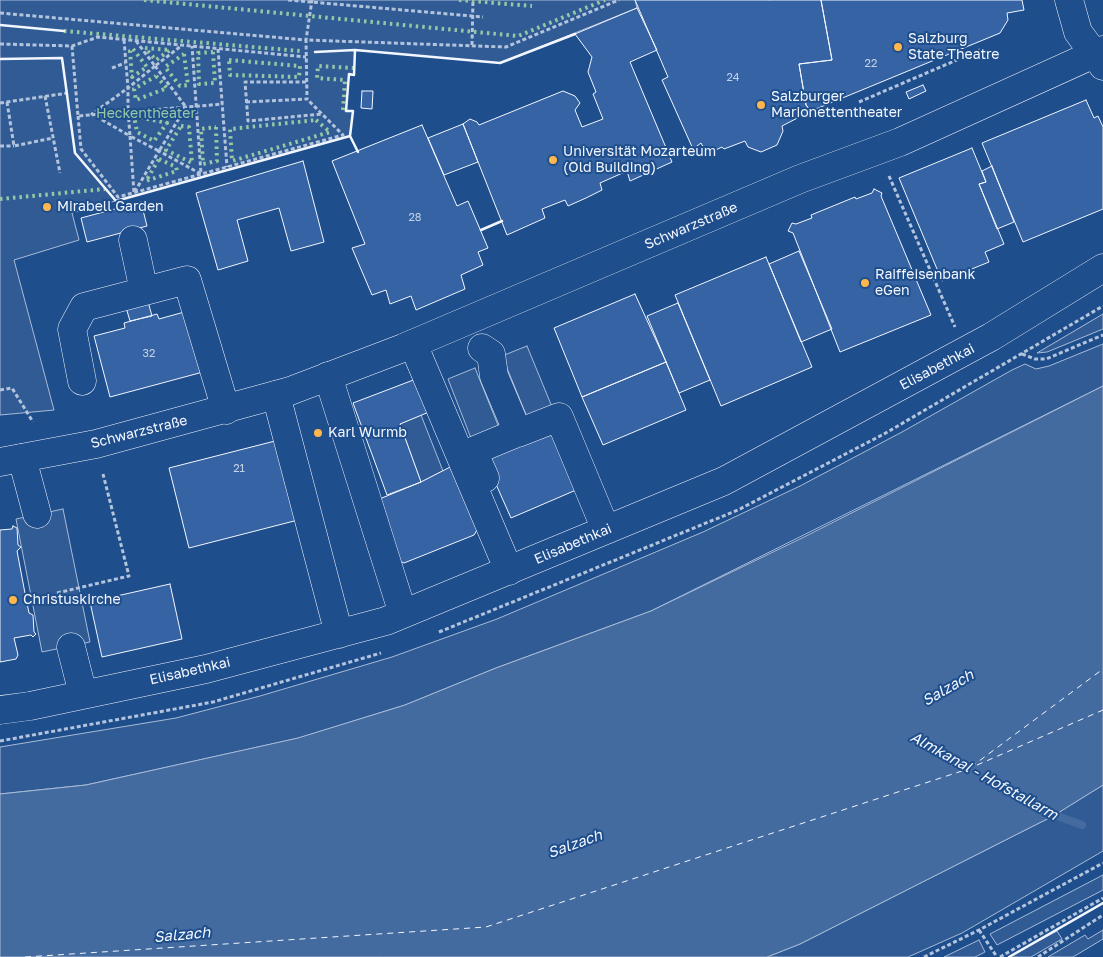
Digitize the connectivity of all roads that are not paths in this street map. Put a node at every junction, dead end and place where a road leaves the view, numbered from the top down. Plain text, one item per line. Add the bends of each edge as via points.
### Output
1 (1069, 0) edge
2 (1100, 57) edge
3 (133, 240) dead end
4 (1103, 268) edge
5 (144, 291) junction
6 (470, 320) junction
7 (413, 344) junction
8 (328, 376) junction
9 (82, 381) dead end
10 (276, 395) junction
11 (226, 410) junction
12 (520, 432) junction
13 (11, 460) edge
14 (37, 514) dead end
15 (606, 530) junction
16 (516, 567) junction
17 (403, 614) junction
18 (339, 634) junction
19 (71, 647) dead end
20 (83, 694) junction
21 (0, 710) edge

1 - 2 street via 1078,32
2 - 6 street, Schwarzstraße via 900,142 800,179
3 - 5 street
4 - 15 street, Elisabethkai via 966,351 724,481
5 - 9 street via 84,307 72,329
5 - 11 street via 188,280
6 - 7 street, Schwarzstraße
6 - 12 street via 482,348 491,354 494,376
7 - 8 street, Schwarzstraße
7 - 16 street
8 - 10 street, Schwarzstraße
8 - 17 street
10 - 11 street, Schwarzstraße
10 - 18 street
11 - 13 street, Schwarzstraße via 96,444
12 - 15 street via 559,417
12 - 16 street via 473,451
13 - 14 street
15 - 16 street, Elisabethkai
16 - 17 street, Elisabethkai
17 - 18 street, Elisabethkai
18 - 20 street, Elisabethkai via 206,669
19 - 20 street
20 - 21 street, Elisabethkai

